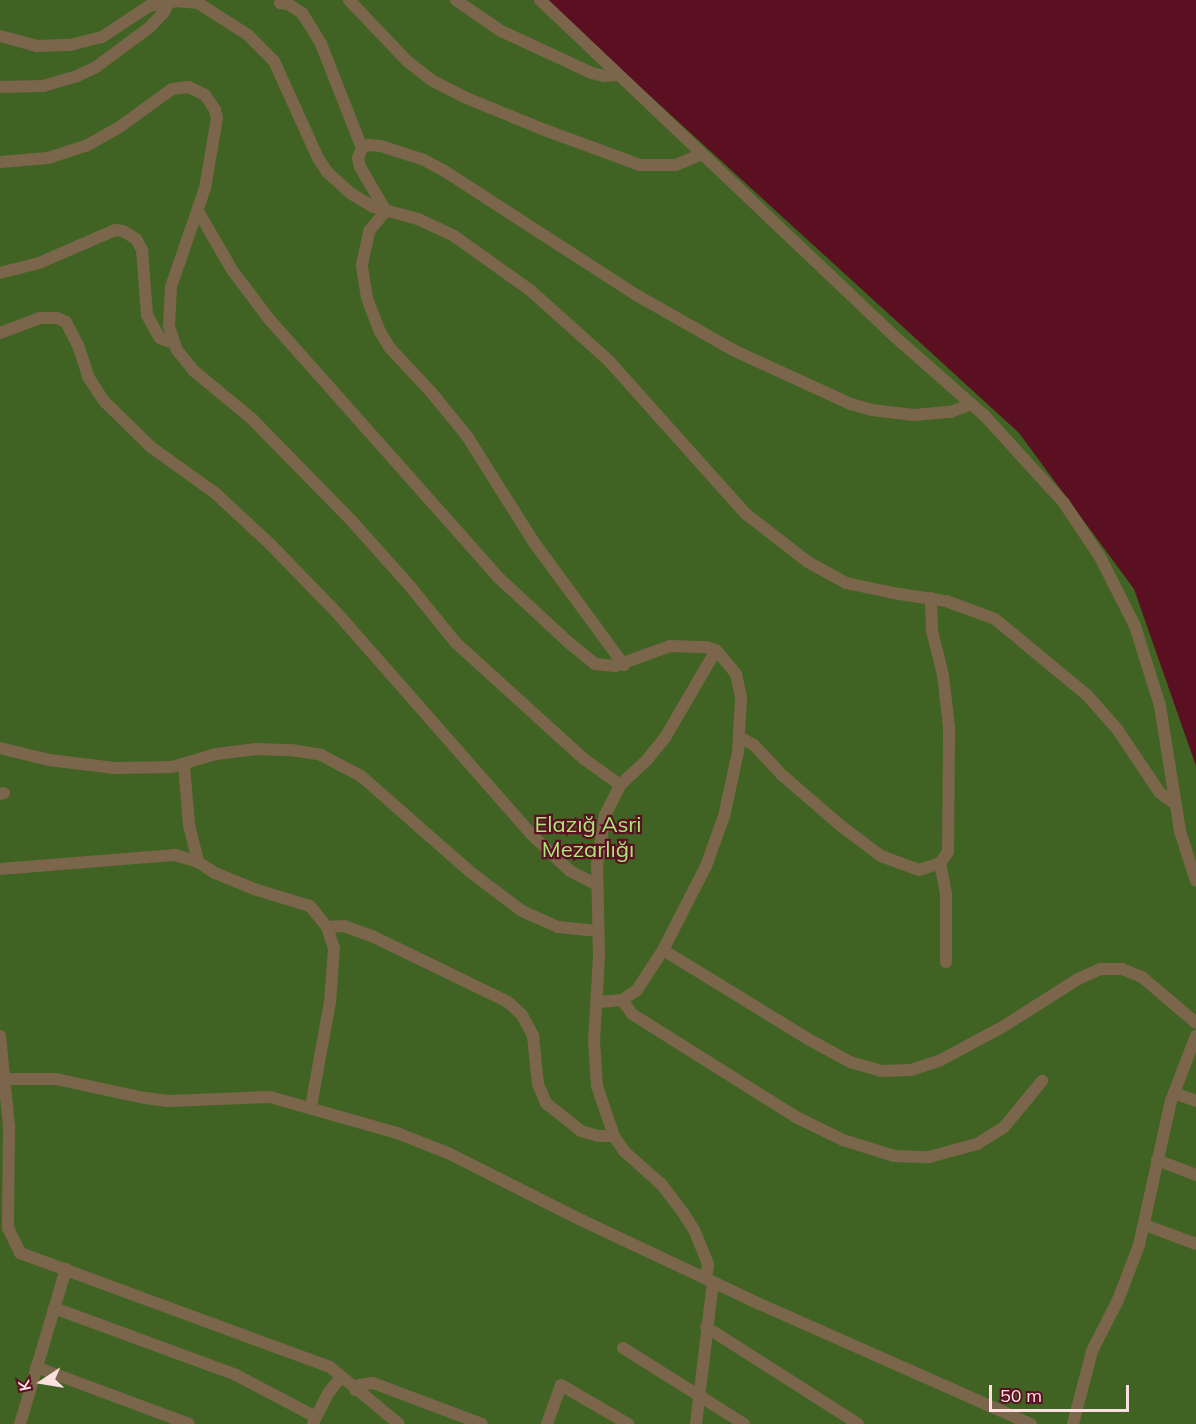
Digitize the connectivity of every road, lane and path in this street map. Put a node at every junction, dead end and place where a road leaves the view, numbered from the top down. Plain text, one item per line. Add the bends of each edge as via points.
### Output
1 (349, 0) edge
2 (456, 0) edge
3 (540, 0) edge
4 (169, 2) junction
5 (279, 3) dead end
6 (0, 36) edge
7 (616, 75) junction
8 (0, 87) edge
9 (362, 148) junction
10 (700, 155) junction
11 (0, 162) edge
12 (198, 211) junction
13 (386, 211) junction
14 (0, 273) edge
15 (0, 333) edge
16 (174, 343) junction
17 (971, 404) junction
18 (931, 598) junction
19 (716, 650) junction
20 (624, 665) junction
21 (739, 737) junction
22 (0, 748) edge
23 (184, 765) junction
24 (620, 785) junction
25 (1175, 804) junction
26 (198, 862) junction
27 (940, 863) junction
28 (0, 869) edge
29 (1196, 881) edge
30 (598, 885) junction
31 (327, 927) junction
32 (598, 931) junction
33 (663, 950) junction
34 (945, 962) dead end
35 (622, 1000) junction
36 (597, 1002) junction
37 (1196, 1023) edge
38 (0, 1036) edge
39 (1196, 1036) edge
40 (3, 1079) edge
41 (1042, 1081) dead end
42 (1174, 1093) junction
43 (1196, 1101) edge
44 (311, 1107) junction
45 (614, 1136) junction
46 (1157, 1160) junction
47 (1196, 1175) edge
48 (1146, 1225) junction
49 (11, 1238) junction
50 (1196, 1244) edge
51 (0, 1247) edge
52 (66, 1269) junction
53 (710, 1281) junction
54 (54, 1308) junction
55 (706, 1326) junction
56 (623, 1348) dead end
57 (36, 1367) junction
58 (341, 1377) junction
59 (355, 1390) junction
60 (700, 1395) junction
61 (314, 1420) edge
62 (20, 1424) edge
63 (189, 1424) edge
64 (399, 1424) edge
65 (482, 1424) edge
66 (547, 1424) edge
67 (628, 1424) edge
68 (696, 1424) edge
69 (744, 1424) edge
70 (858, 1424) edge
71 (1031, 1424) edge
72 (1073, 1424) edge

1 - 10 lane via 407,61 433,81 464,97 640,165 676,165
2 - 7 lane via 501,31 592,73
3 - 7 lane
4 - 6 lane via 149,6 102,37 70,45 37,46
4 - 8 lane via 150,27 96,67 43,86
4 - 13 lane via 198,3 258,42 280,72 327,172 350,193
5 - 9 lane via 302,13 321,44
7 - 10 lane
9 - 13 lane via 357,158 360,167
9 - 17 lane via 381,146 443,170 638,296 735,351 851,404 914,415 951,412
10 - 17 lane
11 - 12 lane via 48,158 86,146 165,93 189,87 205,94 217,118
12 - 16 lane via 171,287 168,314
12 - 20 lane via 249,295 500,579 595,664
13 - 18 lane via 418,219 454,236 555,311 609,361 746,514 786,547 846,583
13 - 20 lane via 369,231 362,265 367,298 380,332 467,436 533,541
14 - 16 lane via 39,263 115,230 123,231 136,238 142,250 147,315 160,338
15 - 30 lane via 40,318 66,322 89,378 104,401 151,447 215,493 270,544 337,613 531,834 570,871
16 - 24 lane via 195,371 251,418 351,520 456,643 584,759
17 - 25 lane via 1015,446 1064,503 1119,591 1136,626 1160,706
18 - 25 lane via 961,604 995,619 1072,680 1107,716 1160,793
18 - 27 lane via 932,632 943,675 949,727 948,852
19 - 20 lane via 696,645 670,646
19 - 21 lane via 731,665 739,681
19 - 24 lane via 657,749
21 - 27 lane via 754,745 782,775 881,856 919,870
21 - 33 lane via 724,816 706,866
22 - 23 lane via 82,765
23 - 26 lane via 189,825
23 - 32 lane via 216,754 255,749 306,752 335,760 361,776 469,871 522,910 558,927
24 - 30 lane via 602,825
25 - 29 lane
26 - 28 lane via 161,855
26 - 31 lane via 234,881 310,906
27 - 34 lane via 946,893
30 - 32 lane
31 - 44 lane via 334,948 330,1002
31 - 45 lane via 344,926 372,936 508,1002 522,1015 533,1036 538,1084 546,1103 581,1131
32 - 36 lane
33 - 35 lane via 637,990
33 - 37 lane via 808,1039 850,1062 881,1071 911,1070 939,1061 1100,969 1122,969 1142,977
35 - 36 lane
35 - 41 lane via 632,1014 796,1117 843,1140 894,1156 929,1157 977,1144 1004,1127
36 - 45 lane via 597,1086
38 - 40 lane
39 - 42 lane
40 - 44 lane via 56,1079 169,1101 247,1096
40 - 49 lane via 9,1126 7,1218
42 - 43 lane
42 - 46 lane
44 - 53 lane via 448,1153
45 - 53 lane via 684,1214 708,1264
46 - 47 lane
46 - 48 lane
48 - 50 lane
48 - 72 lane via 1130,1273 1092,1351
49 - 51 lane
49 - 52 lane via 21,1253
52 - 54 lane
52 - 58 lane via 330,1368
53 - 55 lane
53 - 71 lane
54 - 57 lane
54 - 61 lane via 236,1375
55 - 60 lane
55 - 70 lane
56 - 60 lane
57 - 62 lane
57 - 63 lane
58 - 59 lane
58 - 61 lane
59 - 64 lane
59 - 65 lane via 373,1383
60 - 68 lane
60 - 69 lane
66 - 67 lane via 561,1385

